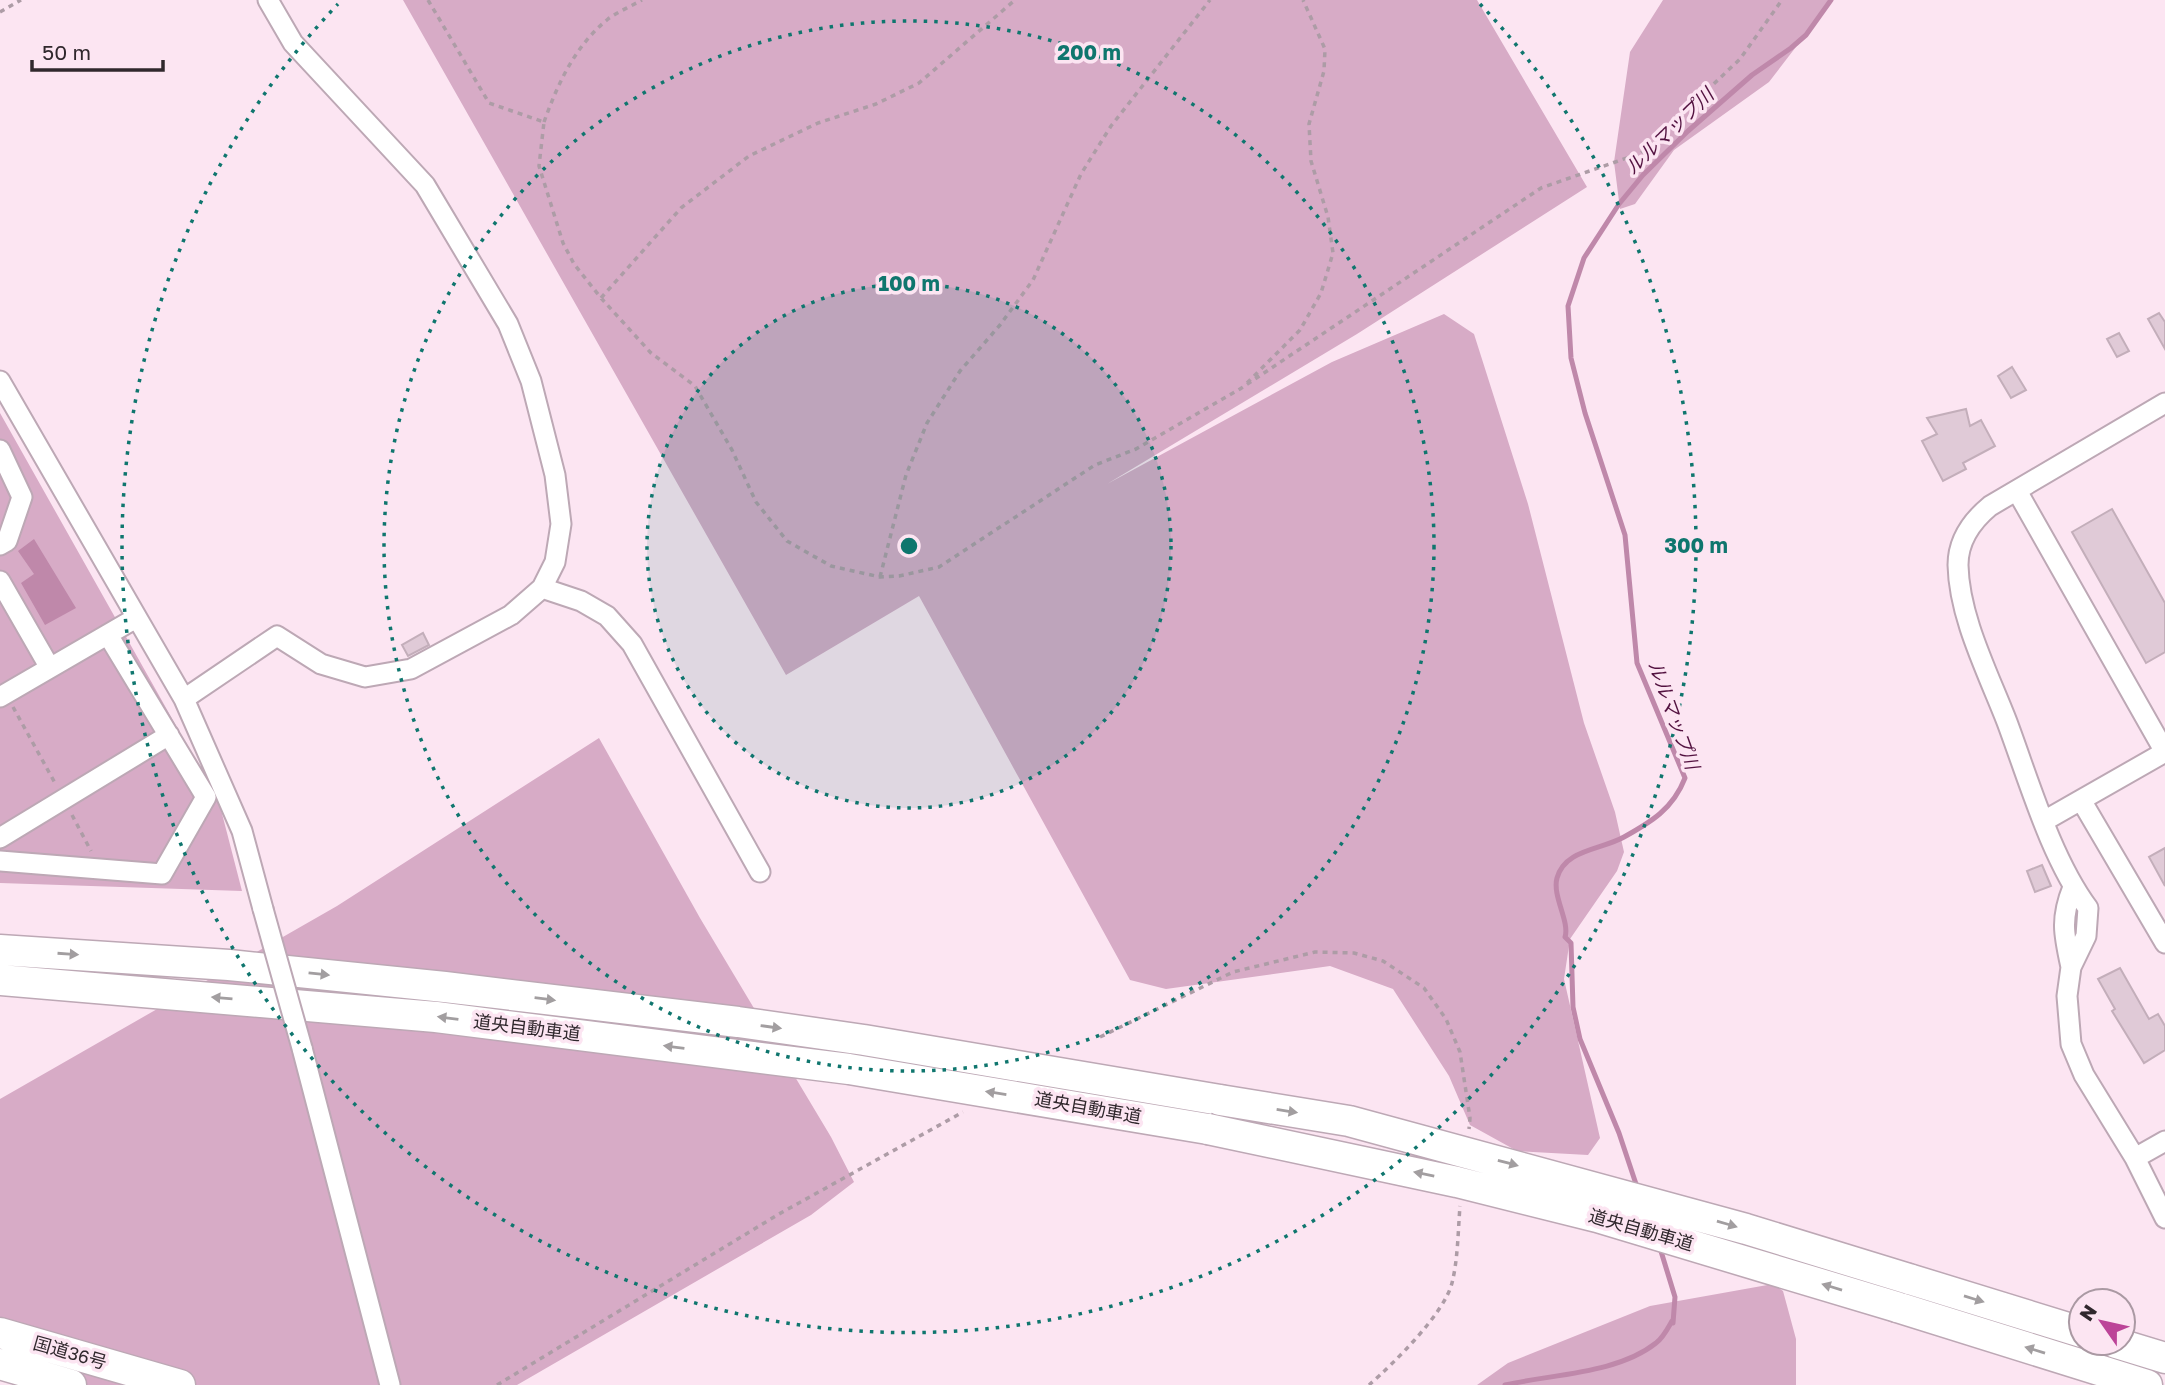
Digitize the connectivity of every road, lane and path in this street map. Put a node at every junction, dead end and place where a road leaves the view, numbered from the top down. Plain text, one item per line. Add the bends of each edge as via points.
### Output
1 (21, 0) edge
2 (268, 0) edge
3 (428, 0) edge
4 (642, 0) edge
5 (1015, 0) edge
6 (1210, 0) edge
7 (1303, 0) edge
8 (1782, 0) edge
9 (0, 12) edge
10 (544, 121) junction
11 (601, 298) junction
12 (0, 381) edge
13 (1240, 389) junction
14 (2165, 404) edge
15 (0, 450) edge
16 (2017, 491) junction
17 (0, 545) edge
18 (880, 577) junction
19 (0, 581) edge
20 (542, 588) junction
21 (136, 618) junction
22 (108, 635) junction
23 (50, 668) junction
24 (3, 695) edge
25 (184, 699) junction
26 (169, 735) junction
27 (2165, 752) edge
28 (64, 799) junction
29 (2081, 800) junction
30 (2044, 821) junction
31 (0, 838) edge
32 (0, 861) edge
33 (100, 869) junction
34 (760, 872) dead end
35 (2165, 943) edge
36 (0, 950) edge
37 (0, 980) edge
38 (963, 1111) dead end
39 (2165, 1141) edge
40 (2135, 1158) junction
41 (2165, 1218) edge
42 (2067, 1328) edge
43 (0, 1333) edge
44 (2137, 1349) edge
45 (2165, 1358) edge
46 (0, 1364) edge
47 (71, 1385) edge
48 (180, 1385) edge
49 (390, 1385) edge
50 (497, 1385) edge
51 (2147, 1385) edge

1 - 9 path
2 - 20 street via 293,43 425,185 508,324 531,381 555,475 561,524 555,562
3 - 10 path via 489,103
4 - 10 path via 609,19 583,45 559,81
5 - 11 path via 919,83 749,156 681,208
6 - 18 path via 1111,126 1081,174 1033,280 960,371 927,423 906,475
7 - 13 path via 1325,49 1324,71 1309,124 1311,162 1333,253 1321,293 1300,330
8 - 13 path via 1740,59 1641,153 1541,188
10 - 11 path via 539,166 562,243
11 - 18 path via 651,354 695,386 756,502 787,541 831,566
12 - 21 street
13 - 18 path via 1136,449 1095,465 939,568
14 - 16 street
15 - 17 street via 22,497 7,541
16 - 27 street
16 - 30 street via 1974,520 1962,541 1958,562 1961,601
19 - 23 street
20 - 25 street via 511,615 411,669 365,677 321,664 277,636
20 - 34 street via 607,616 632,644
21 - 22 street
21 - 25 street
22 - 23 street
22 - 26 street
23 - 24 street
24 - 28 path
25 - 49 street, bridge via 242,831
26 - 28 street
26 - 33 street via 206,797 162,874
27 - 29 street
28 - 31 street
28 - 33 path
29 - 30 street
29 - 35 street
30 - 40 street via 2073,887 2063,932 2071,967 2067,996 2071,1044 2084,1075
32 - 33 street
36 -> 42 highway, 道央自動車道, bridge via 229,965 738,1022 1349,1121 1746,1229
51 -> 37 highway, 道央自動車道, bridge via 1597,1217 1208,1129 849,1069 436,1017
38 - 50 path via 779,1214
39 - 40 street
40 - 41 street
43 - 48 highway, 国道36号
44 - 45 highway
46 - 47 highway, 国道36号

